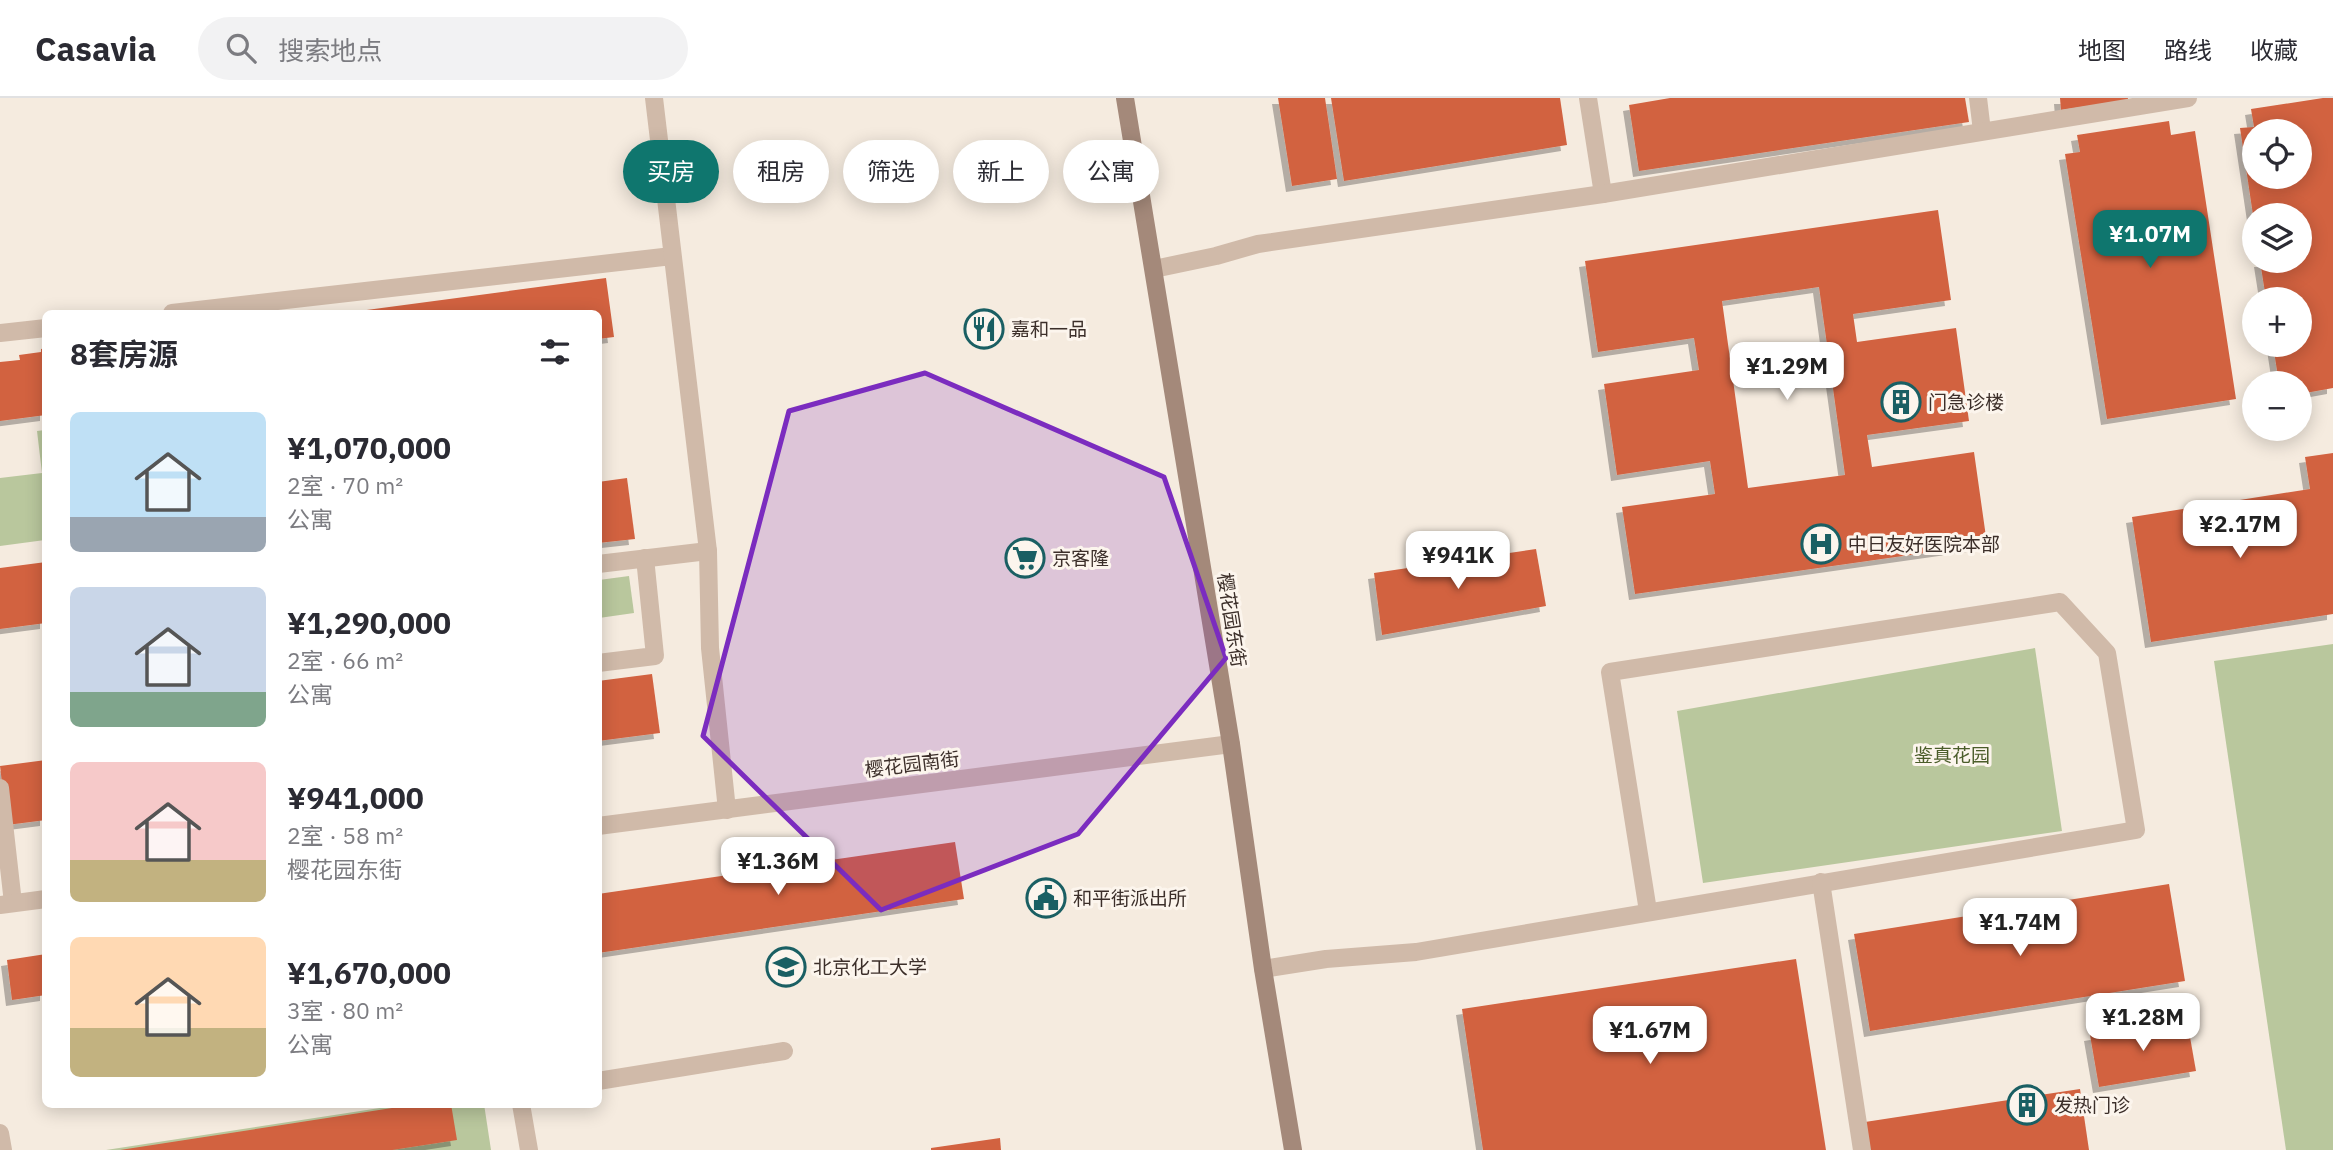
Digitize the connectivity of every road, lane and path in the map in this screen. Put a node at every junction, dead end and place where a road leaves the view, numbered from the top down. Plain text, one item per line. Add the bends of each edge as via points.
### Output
1 (654, 98) edge
2 (1125, 98) edge
3 (1588, 98) edge
4 (1978, 98) edge
5 (2188, 98) edge
6 (1982, 131) junction
7 (1603, 194) junction
8 (672, 256) junction
9 (1154, 269) junction
10 (198, 310) edge
11 (42, 328) edge
12 (0, 333) edge
13 (708, 551) junction
14 (645, 558) junction
15 (602, 563) edge
16 (602, 663) edge
17 (1231, 744) junction
18 (0, 788) edge
19 (726, 810) junction
20 (602, 826) edge
21 (1821, 882) junction
22 (42, 900) edge
23 (6, 904) edge
24 (1648, 911) junction
25 (1263, 969) junction
26 (784, 1051) dead end
27 (602, 1080) edge
28 (522, 1108) edge
29 (529, 1150) edge
30 (1293, 1150) edge
31 (1862, 1150) edge

1 - 8 street
2 - 9 street, 樱花园东街
3 - 7 street
4 - 6 street
5 - 6 street
6 - 7 street
7 - 9 street via 1258,244
8 - 10 street
8 - 13 street
9 - 17 street, 樱花园东街
11 - 12 street
13 - 14 street
13 - 19 street via 710,648
14 - 15 street
14 - 16 street via 655,656
17 - 19 street, 樱花园南街
17 - 25 street, 樱花园东街
18 - 23 street
19 - 20 street, 樱花园南街
21 - 24 street
21 - 24 street via 2136,830 2106,653 2060,602 1610,673
21 - 31 street
22 - 23 street
24 - 25 street via 1416,952
25 - 30 street, 樱花园东街
26 - 27 street
28 - 29 street

